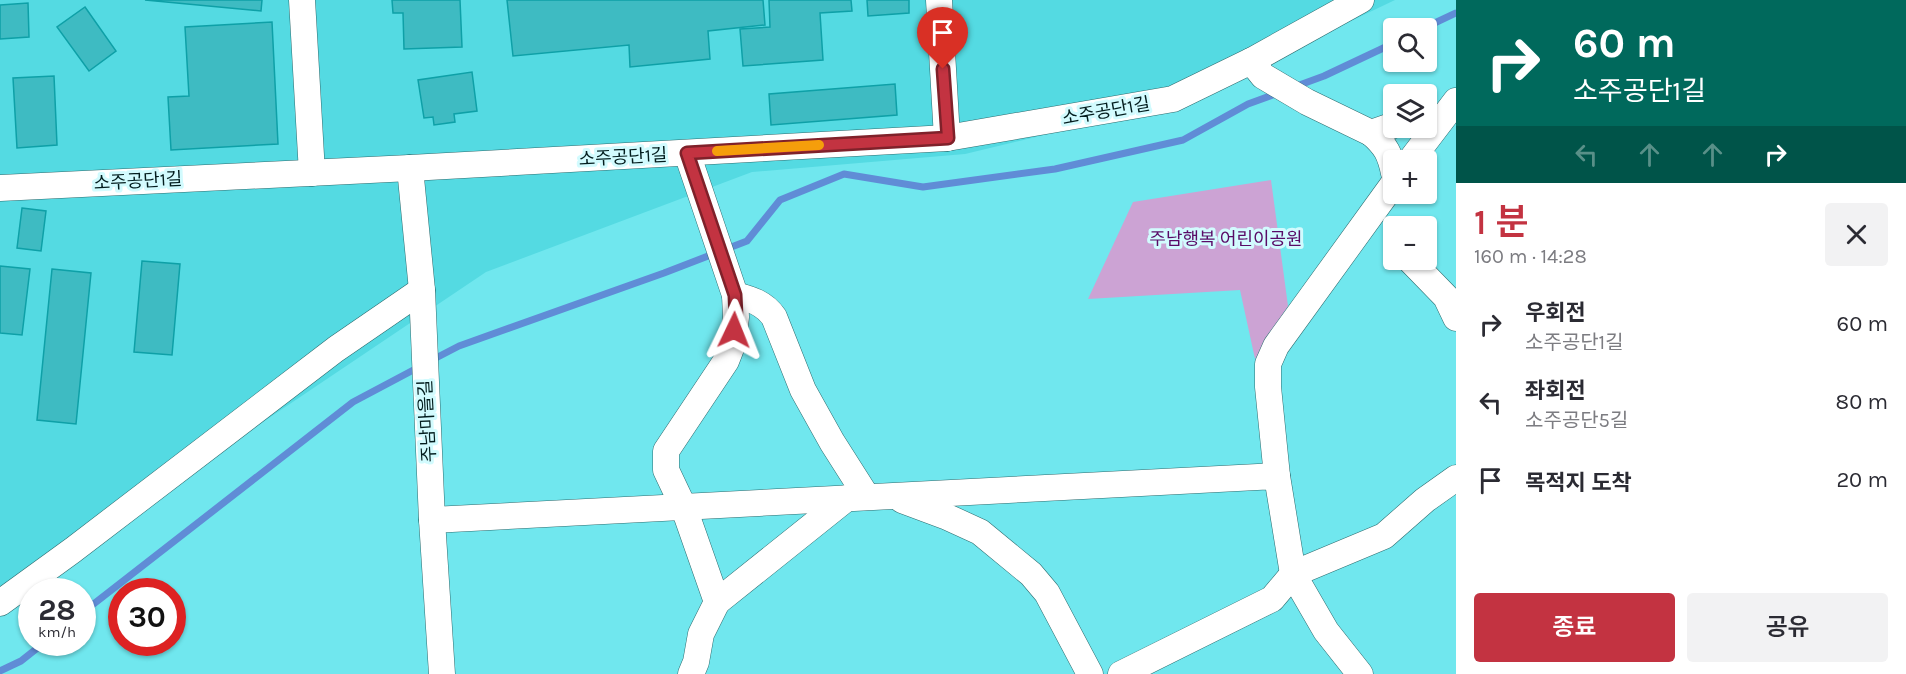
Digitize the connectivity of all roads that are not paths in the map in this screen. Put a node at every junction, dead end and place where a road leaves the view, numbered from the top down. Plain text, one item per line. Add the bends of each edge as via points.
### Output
1 (302, 0) edge
2 (939, 0) edge
3 (1361, 0) edge
4 (1257, 69) junction
5 (1456, 101) edge
6 (1437, 108) edge
7 (1382, 129) edge
8 (948, 138) junction
9 (1386, 150) edge
10 (1419, 150) edge
11 (687, 153) junction
12 (410, 168) junction
13 (312, 173) junction
14 (0, 188) edge
15 (1383, 198) edge
16 (1420, 270) edge
17 (422, 290) junction
18 (735, 295) junction
19 (1456, 318) edge
20 (1277, 476) junction
21 (1456, 478) edge
22 (868, 497) junction
23 (684, 508) junction
24 (432, 520) junction
25 (1293, 574) junction
26 (717, 602) junction
27 (0, 603) edge
28 (442, 674) edge
29 (691, 674) edge
30 (1090, 674) edge
31 (1121, 674) edge
32 (1360, 674) edge

1 - 13 street
2 - 8 street
3 - 4 street, 소주공단1길
4 - 7 street via 1307,102
4 - 8 street, 소주공단1길 via 1173,99
5 - 6 street
5 - 10 street
7 - 9 street
8 - 11 street, 소주공단1길
11 - 12 street, 소주공단1길
11 - 18 street
12 - 13 street, 소주공단1길
12 - 17 street, 주남마을길
13 - 14 street, 소주공단1길
15 - 20 street via 1276,346 1268,364
16 - 19 street via 1446,297
17 - 24 street, 주남마을길
17 - 27 street via 336,350
18 - 22 street via 757,301 774,317 804,390
18 - 23 street via 733,343 726,361 666,451 666,470
20 - 22 street
20 - 25 street
21 - 25 street via 1384,536
22 - 23 street
22 - 26 street
22 - 30 street via 945,516 980,532 1031,574 1047,593
23 - 24 street
23 - 26 street
24 - 28 street, 주남마을길
25 - 31 street via 1272,599
25 - 32 street via 1326,631
26 - 29 street via 701,634

